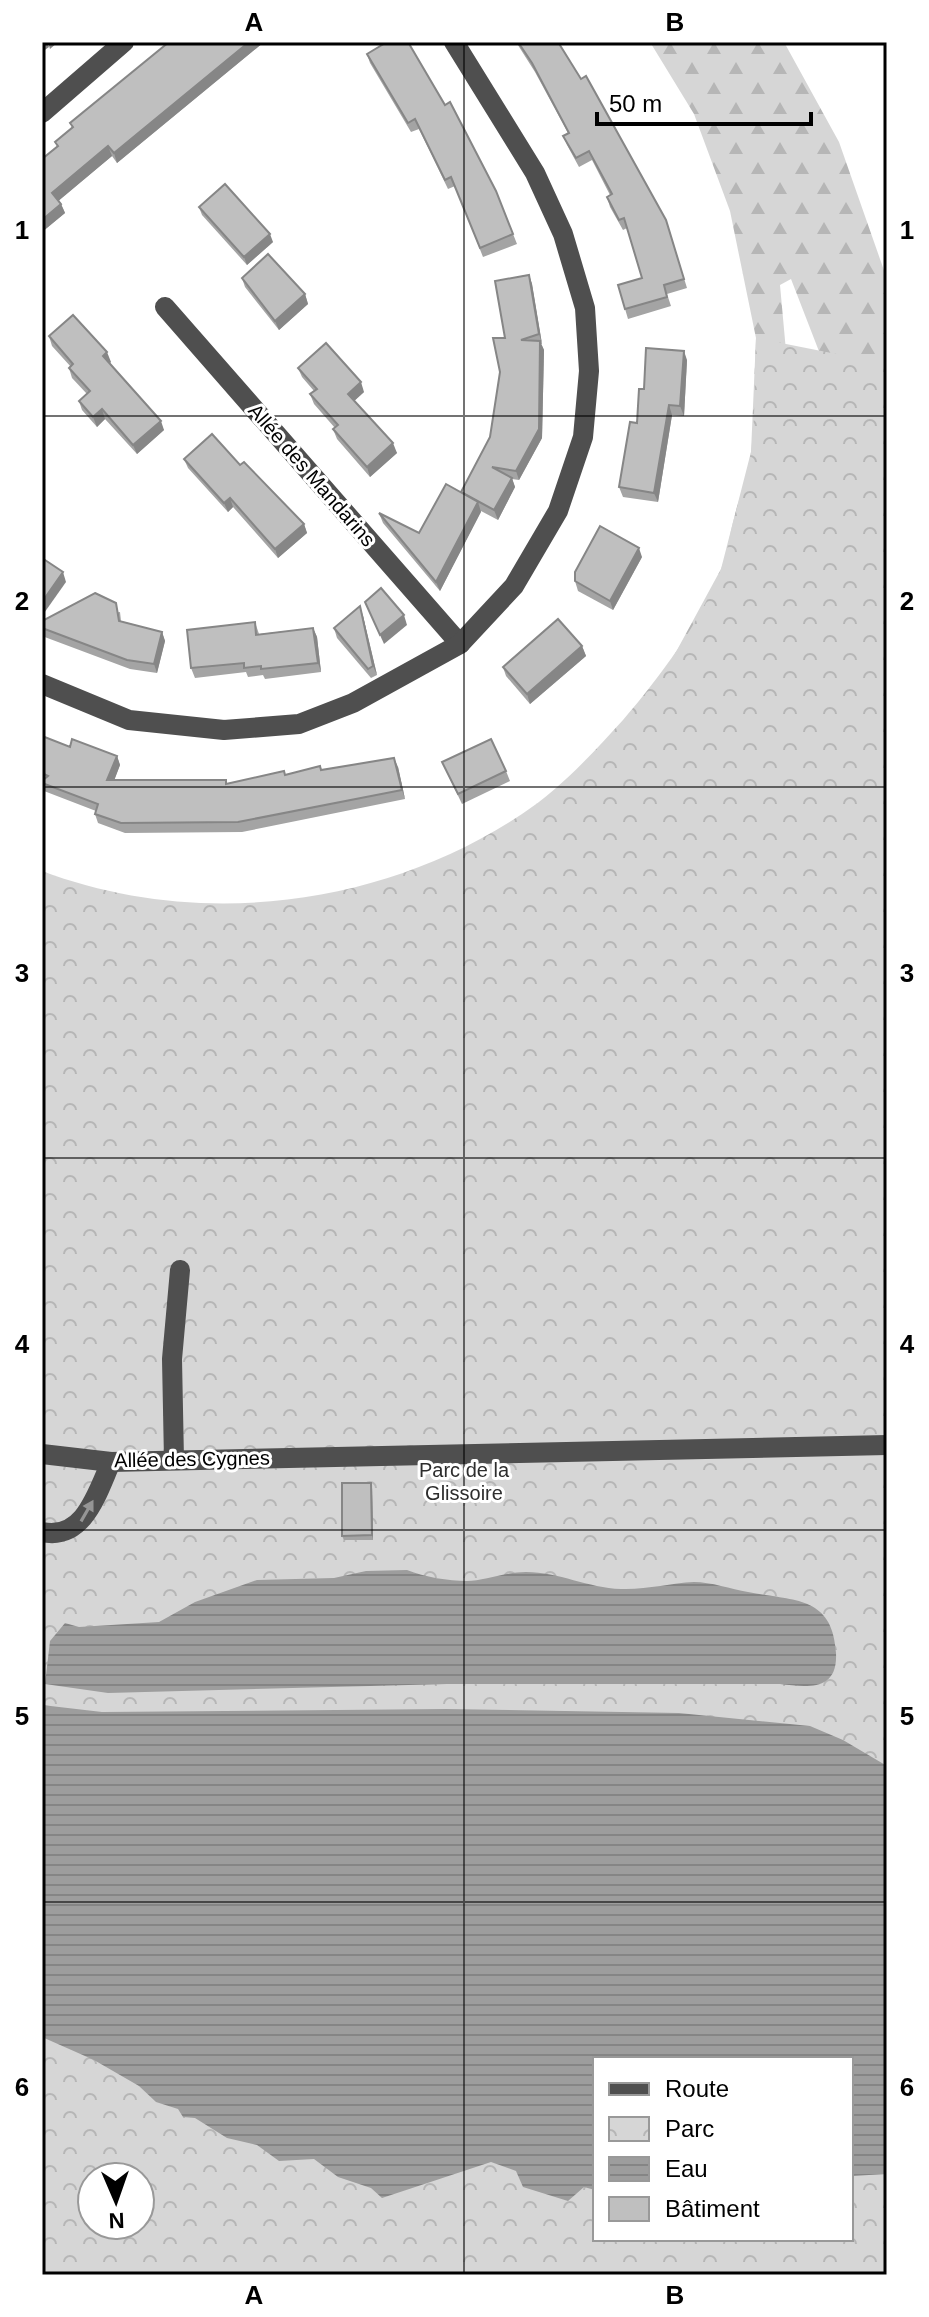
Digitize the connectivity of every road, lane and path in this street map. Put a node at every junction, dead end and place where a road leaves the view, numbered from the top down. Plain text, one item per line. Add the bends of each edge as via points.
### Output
1 (124, 42) edge
2 (454, 42) edge
3 (42, 113) edge
4 (165, 307) dead end
5 (460, 644) junction
6 (42, 684) edge
7 (180, 1270) dead end
8 (887, 1445) edge
9 (42, 1454) edge
10 (174, 1460) junction
11 (111, 1462) junction
12 (42, 1532) edge

1 - 3 street
2 - 5 street via 535,173 563,234 585,308 589,371 583,437 558,511 514,586
4 - 5 street, Allée des Mandarins
5 - 6 street via 353,703 299,724 224,730 129,720
7 - 10 street via 172,1359
8 - 10 street, Allée des Cygnes
9 - 11 street, Allée des Cygnes
10 - 11 street, Allée des Cygnes
12 -> 11 street via 55,1535 83,1521

